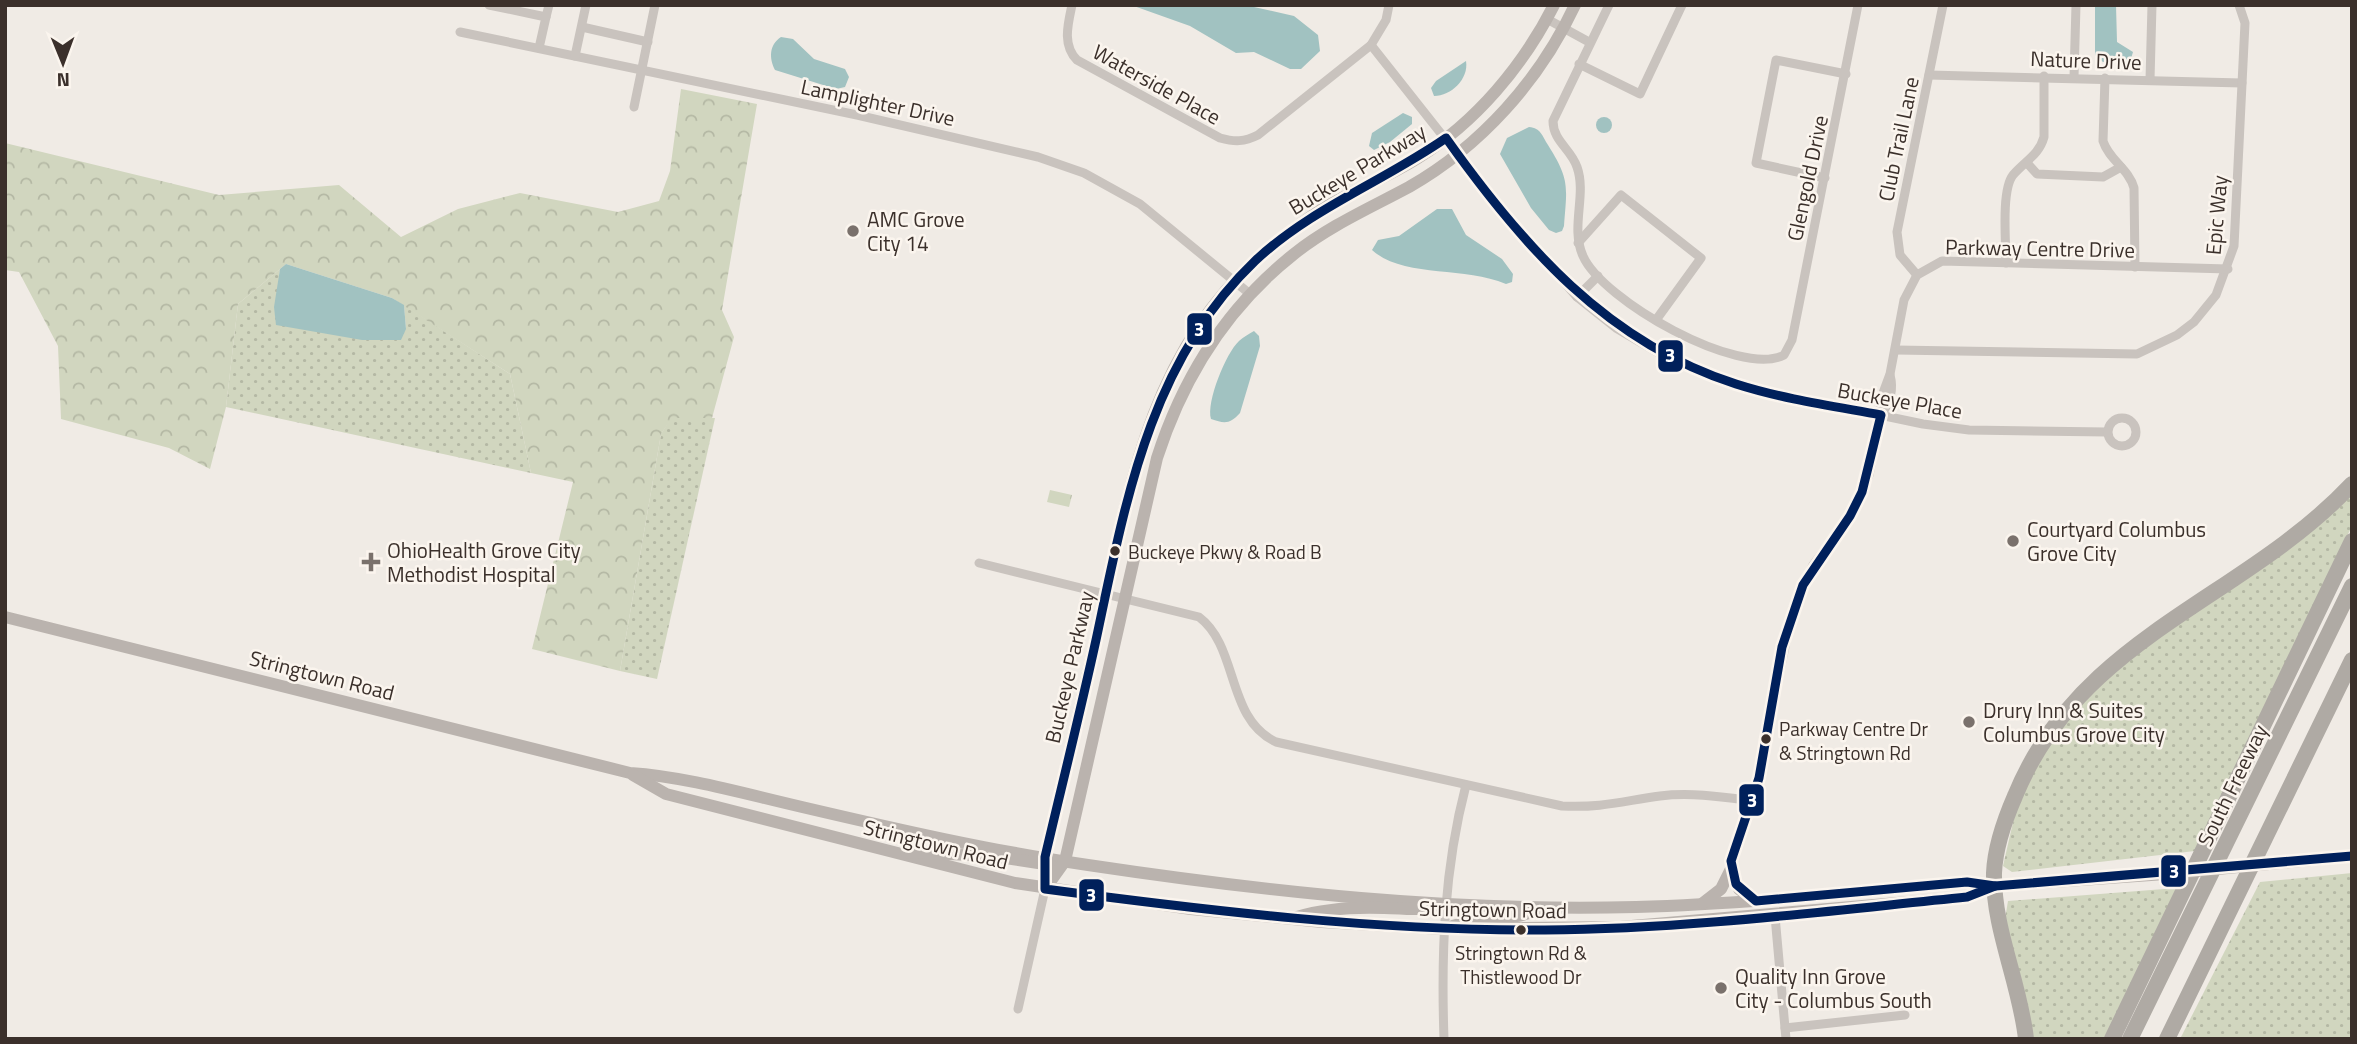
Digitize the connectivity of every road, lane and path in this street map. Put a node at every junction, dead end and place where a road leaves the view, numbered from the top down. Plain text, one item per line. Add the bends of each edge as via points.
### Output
1 (489, 5) edge
2 (549, 5) edge
3 (586, 5) edge
4 (655, 5) edge
5 (1072, 5) edge
6 (1389, 5) edge
7 (1554, 5) edge
8 (1575, 5) edge
9 (1609, 5) edge
10 (1682, 5) edge
11 (1858, 5) edge
12 (1943, 5) edge
13 (2076, 5) edge
14 (2152, 5) edge
15 (2239, 5) edge
16 (546, 17) junction
17 (1547, 19) junction
18 (582, 27) junction
19 (1563, 29) junction
20 (460, 32) dead end
21 (648, 42) junction
22 (1589, 42) junction
23 (1371, 45) junction
24 (539, 48) junction
25 (575, 56) junction
26 (1579, 64) junction
27 (642, 70) junction
28 (1846, 74) junction
29 (1929, 75) junction
30 (2044, 76) junction
31 (2074, 77) junction
32 (2105, 78) junction
33 (2150, 80) junction
34 (2242, 83) junction
35 (634, 107) dead end
36 (1446, 138) junction
37 (1458, 155) junction
38 (2027, 163) junction
39 (2121, 167) junction
40 (1825, 178) junction
41 (1578, 243) junction
42 (2006, 263) junction
43 (2135, 267) junction
44 (2228, 269) junction
45 (1917, 275) junction
46 (1598, 276) junction
47 (1235, 281) junction
48 (1250, 294) junction
49 (1577, 297) junction
50 (1656, 320) junction
51 (1896, 350) junction
52 (1881, 415) junction
53 (2107, 432) dead end
54 (2352, 484) edge
55 (2352, 541) edge
56 (979, 563) dead end
57 (2352, 586) edge
58 (1105, 593) junction
59 (1124, 597) junction
60 (5, 617) edge
61 (2352, 660) edge
62 (629, 773) junction
63 (1466, 785) junction
64 (1753, 801) junction
65 (891, 852) junction
66 (2352, 856) edge
67 (1065, 861) junction
68 (1045, 862) junction
69 (1731, 869) junction
70 (1995, 886) junction
71 (1896, 888) junction
72 (1045, 889) junction
73 (1756, 901) junction
74 (1444, 903) junction
75 (1702, 904) junction
76 (1543, 907) junction
77 (1775, 916) junction
78 (1287, 919) junction
79 (1443, 929) junction
80 (1018, 1009) dead end
81 (1905, 1015) dead end
82 (1785, 1028) junction
83 (1444, 1039) edge
84 (1786, 1039) edge
85 (2026, 1039) edge
86 (2112, 1039) edge
87 (2130, 1039) edge
88 (2167, 1039) edge

1 - 16 street
2 - 16 street
3 - 18 street
4 - 21 street
5 - 23 street, Waterside Place via 1067,40 1077,60 1220,138 1234,141 1258,135
6 - 23 street
7 - 17 main road, Buckeye Parkway
8 - 19 main road, Buckeye Parkway
9 - 22 street
10 - 26 street via 1640,94
11 - 28 street, Glengold Drive
12 - 29 street, Club Trail Lane
13 - 31 street
14 - 33 street
15 - 34 street, Epic Way via 2245,23
16 - 24 street
17 - 19 street
17 - 36 main road, Buckeye Parkway via 1504,81
18 - 21 street
18 - 25 street
19 - 22 street
19 - 37 main road, Buckeye Parkway via 1515,99
20 - 24 street, Lamplighter Drive
21 - 27 street
22 - 26 street
23 - 36 street, Buckeye Place
24 - 25 street, Lamplighter Drive
25 - 27 street, Lamplighter Drive
26 - 41 street via 1553,126 1580,177
27 - 35 street
27 - 47 street, Lamplighter Drive via 958,137 1071,168 1140,204
28 - 40 street, Glengold Drive
28 - 40 street via 1776,60 1756,163
29 - 30 street, Nature Drive
29 - 45 street, Club Trail Lane via 1897,232 1900,255
30 - 31 street, Nature Drive
30 - 38 street via 2044,137
31 - 32 street, Nature Drive
32 - 33 street, Nature Drive
32 - 39 street via 2103,141
33 - 34 street, Nature Drive
34 - 44 street, Epic Way via 2234,246
36 - 37 street, Buckeye Place
36 - 47 main road, Buckeye Parkway via 1397,171 1316,213
37 - 48 main road, Buckeye Parkway via 1328,229
37 - 49 street, Buckeye Place
38 - 39 street via 2037,174 2103,177
38 - 42 street via 2009,182
39 - 43 street via 2134,188
40 - 50 street, Glengold Drive via 1784,355 1749,359 1691,340
41 - 46 street via 1587,265
41 - 50 street via 1621,195 1701,258
42 - 43 street, Parkway Centre Drive
42 - 45 street, Parkway Centre Drive via 1942,261
43 - 44 street, Parkway Centre Drive
44 - 51 street, Epic Way via 2216,295 2194,322 2137,355
45 - 51 street via 1904,300
46 - 49 street
46 - 50 street
47 - 48 street, Lamplighter Drive
47 - 58 main road, Buckeye Parkway via 1191,337 1155,403
48 - 59 main road, Buckeye Parkway via 1202,356 1173,413 1157,458
49 - 52 street, Buckeye Place via 1640,343 1716,378
51 - 52 street via 1890,374 1893,385
52 - 53 street, Buckeye Place via 1969,430
52 - 64 street via 1863,491 1813,565 1793,608
54 - 70 highway via 2314,520 2130,650 2056,720 2009,809 1997,855
55 - 86 highway
56 - 58 street
57 - 87 highway, South Freeway
58 - 59 street
58 - 68 main road, Buckeye Parkway
59 - 63 street via 1192,613 1205,621 1248,717 1267,737
59 - 67 main road, Buckeye Parkway
60 - 62 main road, Stringtown Road
61 - 88 highway
62 - 65 main road, Stringtown Road via 666,794
62 - 68 main road, Stringtown Road via 668,776
63 - 64 street via 1562,806 1609,806 1695,795
63 - 74 street
64 - 69 street
65 - 68 main road via 922,850
65 - 72 main road, Stringtown Road
66 - 70 main road, Stringtown Road, bridge
67 - 68 main road, Stringtown Road
67 - 72 main road, Buckeye Parkway
67 - 74 main road, Stringtown Road via 1289,890
68 - 72 main road, Buckeye Parkway
69 - 73 main road via 1738,889
69 - 75 main road via 1721,889
70 - 71 main road, Stringtown Road via 1967,882
70 - 77 main road, Stringtown Road via 1967,897
70 - 85 highway
71 - 73 main road, Stringtown Road
71 - 77 main road via 1880,897 1779,907
72 - 78 main road, Stringtown Road
72 - 80 street, Buckeye Parkway
73 - 75 main road, Stringtown Road
74 - 76 main road, Stringtown Road
74 - 78 main road via 1422,911 1382,908
74 - 79 street
75 - 76 main road, Stringtown Road
76 - 79 main road via 1528,914 1472,919
77 - 79 main road, Stringtown Road via 1547,930
77 - 82 street
78 - 79 main road, Stringtown Road
79 - 83 street
81 - 82 street
82 - 84 street

